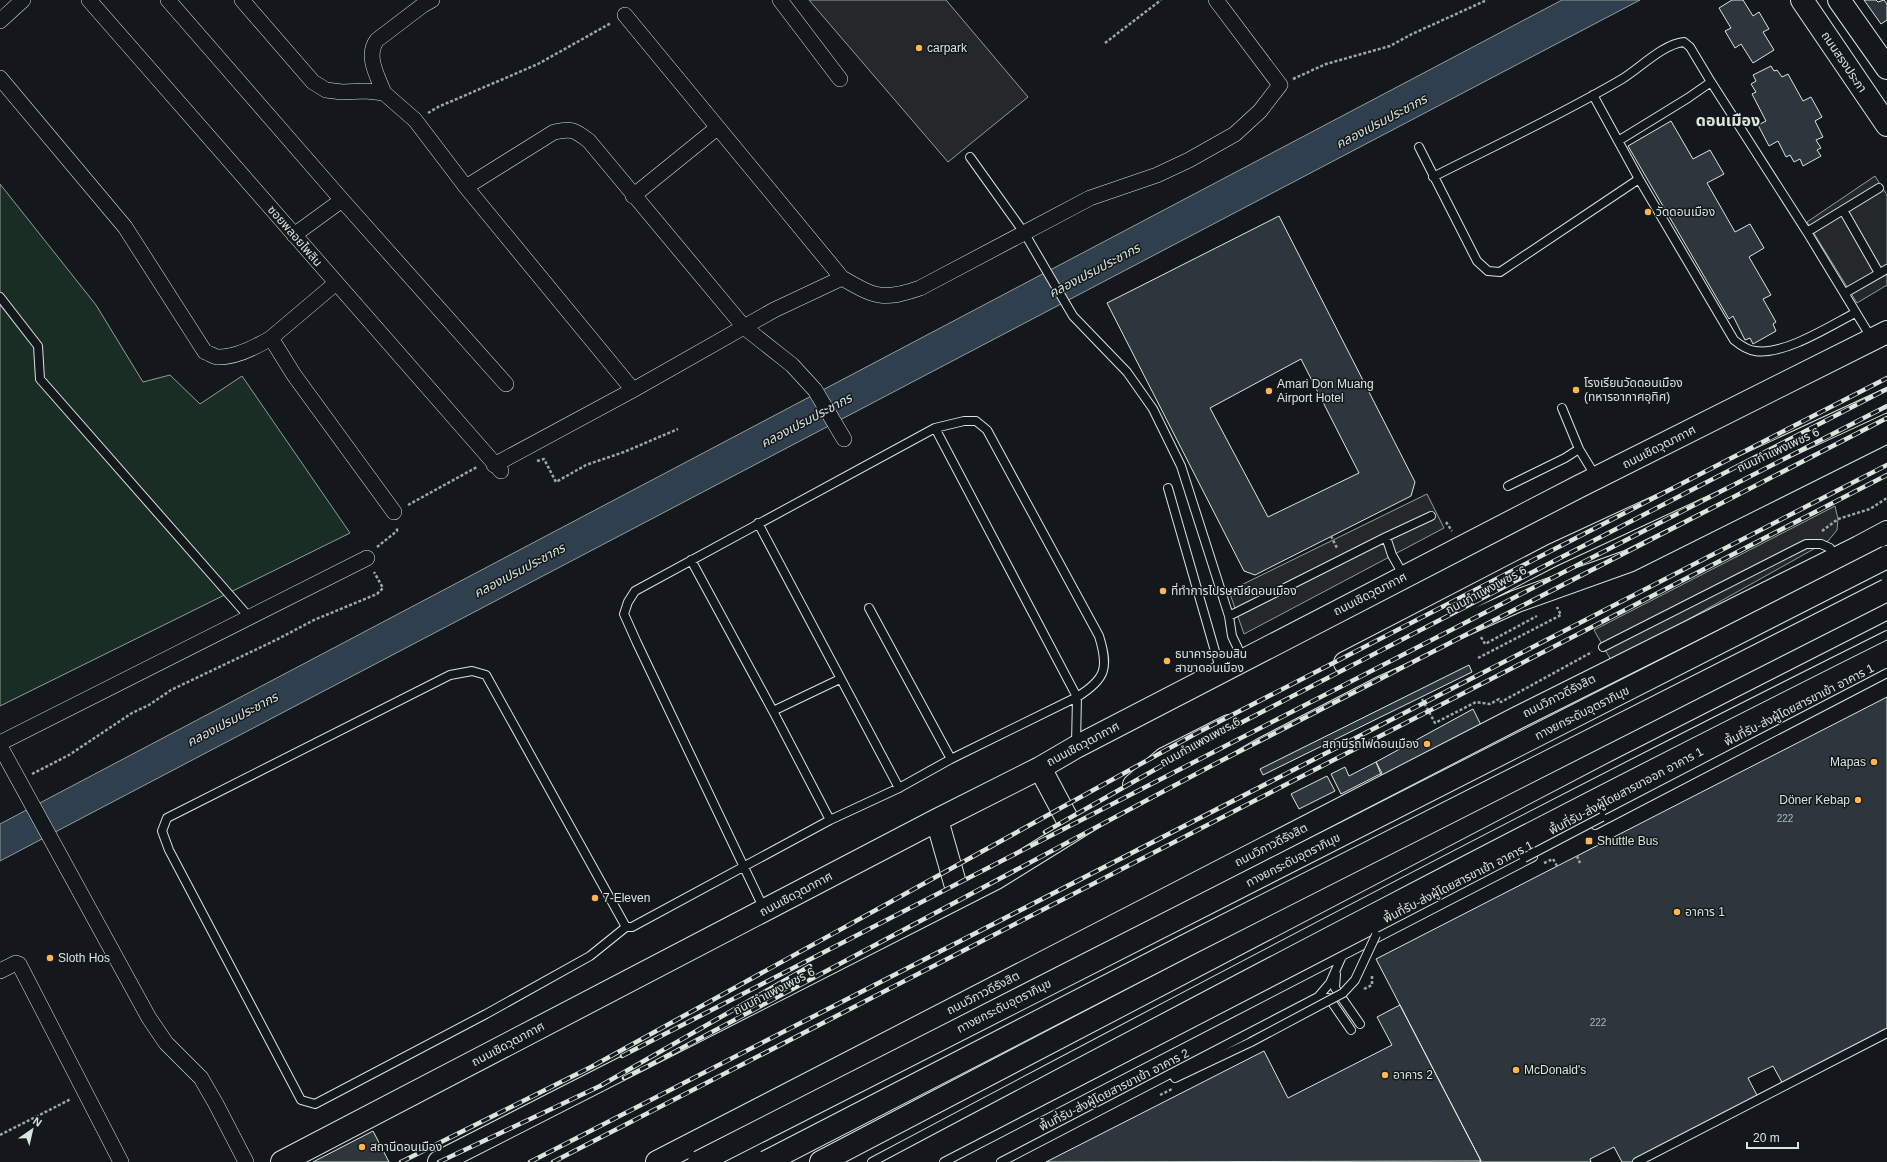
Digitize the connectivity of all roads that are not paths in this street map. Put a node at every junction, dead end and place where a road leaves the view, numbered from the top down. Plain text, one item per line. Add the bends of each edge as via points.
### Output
1 (23, 0) edge
2 (89, 0) edge
3 (168, 0) edge
4 (432, 0) edge
5 (780, 0) edge
6 (1216, 0) edge
7 (1802, 0) edge
8 (1839, 0) edge
9 (244, 1) edge
10 (625, 15) road end
11 (0, 21) edge
12 (1887, 68) edge
13 (0, 78) edge
14 (840, 79) dead end
15 (1711, 82) junction
16 (384, 94) junction
17 (1593, 95) junction
18 (1887, 125) edge
19 (717, 128) junction
20 (1618, 141) junction
21 (1419, 147) dead end
22 (970, 157) dead end
23 (1433, 177) junction
24 (1639, 179) junction
25 (466, 187) junction
26 (1880, 188) dead end
27 (633, 196) junction
28 (342, 200) junction
29 (1843, 210) junction
30 (1807, 232) junction
31 (1025, 234) junction
32 (294, 235) junction
33 (1887, 268) edge
34 (1879, 273) junction
35 (842, 278) junction
36 (336, 283) junction
37 (1845, 293) junction
38 (0, 297) edge
39 (1855, 313) junction
40 (744, 328) junction
41 (1880, 336) edge
42 (271, 338) junction
43 (506, 384) dead end
44 (633, 390) junction
45 (1887, 400) edge
46 (1562, 408) dead end
47 (935, 428) junction
48 (1887, 432) edge
49 (844, 439) dead end
50 (1579, 449) junction
51 (1596, 478) junction
52 (1508, 486) dead end
53 (1168, 488) dead end
54 (394, 512) dead end
55 (1431, 516) dead end
56 (758, 523) junction
57 (1886, 530) edge
58 (1386, 536) junction
59 (1887, 557) edge
60 (367, 558) dead end
61 (691, 560) junction
62 (1834, 560) junction
63 (1405, 577) junction
64 (1887, 590) edge
65 (869, 608) dead end
66 (1887, 608) edge
67 (1228, 616) junction
68 (249, 617) junction
69 (1887, 635) edge
70 (1602, 647) road end
71 (1243, 660) junction
72 (1887, 668) edge
73 (1221, 673) junction
74 (1887, 673) edge
75 (840, 679) junction
76 (1077, 697) junction
77 (773, 712) junction
78 (0, 744) edge
79 (1076, 747) junction
80 (951, 759) junction
81 (1040, 768) junction
82 (899, 788) junction
83 (1104, 811) junction
84 (830, 820) junction
85 (937, 820) junction
86 (1073, 830) junction
87 (744, 866) junction
88 (959, 898) junction
89 (764, 910) junction
90 (626, 927) junction
91 (1378, 935) junction
92 (1342, 956) junction
93 (0, 971) edge
94 (1336, 972) junction
95 (1318, 997) junction
96 (1360, 1024) dead end
97 (1351, 1030) dead end
98 (1887, 1033) edge
99 (121, 1162) edge
100 (246, 1162) edge
101 (282, 1162) edge
102 (439, 1162) edge
103 (656, 1162) edge
104 (699, 1162) edge
105 (766, 1162) edge
106 (821, 1162) edge
107 (872, 1162) edge
108 (938, 1162) edge
109 (944, 1162) edge
110 (1001, 1162) edge
111 (1012, 1162) edge
112 (1638, 1162) edge

1 - 11 street
2 - 32 street, ซอยพลอยไพลิน
3 - 28 street
4 - 16 street via 372,46 372,59
5 - 14 street
6 - 31 street via 1280,85 1260,111 1235,134 1189,160 1157,175 1090,198
7 - 18 main road, ถนนสรงประภา
8 - 12 main road
9 - 16 street via 313,82 326,90
10 - 19 street
13 - 42 street via 124,227 205,352 216,357 231,355 258,346
15 - 17 lane via 1690,47 1684,42 1666,49
15 - 20 lane
15 - 30 lane
16 - 25 street via 415,120
17 - 20 lane
17 - 23 lane
19 - 27 street
19 - 35 street
20 - 24 lane
21 - 23 lane
22 - 31 lane
23 - 24 lane via 1477,261 1488,270 1500,272
24 - 39 lane via 1734,340 1742,347 1769,352 1798,343
25 - 27 street via 554,132 568,129 577,131 589,141
25 - 44 street
26 - 29 lane
27 - 40 street
28 - 32 street
28 - 43 street
29 - 30 lane
29 - 34 lane
30 - 37 lane
31 - 35 street via 920,288 897,296 880,296
31 - 67 lane via 1073,316 1127,372 1153,409 1181,466
32 - 36 street, ซอยพลอยไพลิน
33 - 34 lane
34 - 37 lane
35 - 40 street via 774,310
36 - 42 street
36 - 44 street, ซอยพลอยไพลิน via 498,468
37 - 39 lane
38 - 68 lane via 38,346 40,379
39 - 41 lane
40 - 44 street
40 - 49 street via 792,365 815,390
41 - 51 main road, ถนนเชิดวุฒากาศ
42 - 54 street via 294,375
45 - 83 main road, ถนนกำแพงเพชร 6 via 1553,555 1354,658 1164,759
46 - 50 lane
47 - 56 lane
47 - 76 lane
47 - 76 lane via 964,421 976,421 987,430 1098,636 1105,656 1103,671 1093,687
48 - 83 main road, ถนนกำแพงเพชร 6 via 1629,561 1517,601 1373,666 1251,729
50 - 51 lane
50 - 52 lane
51 - 63 main road, ถนนเชิดวุฒากาศ
53 - 73 lane
55 - 58 lane
56 - 61 lane
56 - 75 lane
57 - 62 main road, ถนนวิภาวดีรังสิต
58 - 63 lane via 1392,555
58 - 67 lane
59 - 104 main road, ทางยกระดับอุตราภิมุข, bridge
60 - 68 street
61 - 77 lane
61 - 87 lane via 635,591 624,614
62 - 70 lane via 1830,548 1820,544 1806,544
62 - 103 main road, ถนนวิภาวดีรังสิต via 1517,718
63 - 71 main road, ถนนเชิดวุฒากาศ
64 - 105 main road, bridge via 1177,950
65 - 80 lane
66 - 106 main road via 1610,749
67 - 71 lane via 1232,636
68 - 78 street
69 - 107 lane via 1461,852
71 - 73 main road, ถนนเชิดวุฒากาศ
72 - 91 lane, พื้นที่รับ-ส่งผู้โดยสารขาออก อาคาร 1, bridge
73 - 79 main road, ถนนเชิดวุฒากาศ
74 - 91 lane, พื้นที่รับ-ส่งผู้โดยสารขาเข้า อาคาร 1
75 - 77 lane
75 - 82 lane
76 - 79 lane
76 - 80 lane
77 - 84 lane
78 - 100 street via 149,1018 166,1043 200,1078
79 - 81 main road, ถนนเชิดวุฒากาศ
80 - 82 lane
81 - 85 main road, ถนนเชิดวุฒากาศ
81 - 86 main road
82 - 84 lane
83 - 86 main road, ถนนกำแพงเพชร 6
84 - 87 lane
85 - 88 main road
85 - 89 main road, ถนนเชิดวุฒากาศ
86 - 88 main road, ถนนกำแพงเพชร 6
87 - 89 lane
87 - 90 lane via 632,927
88 - 102 main road, ถนนกำแพงเพชร 6
89 - 101 main road, ถนนเชิดวุฒากาศ
90 - 90 lane via 486,675 472,671 450,675 167,818 162,831 169,850 301,1100 315,1104 590,956
91 - 92 lane
91 - 108 lane
91 - 111 lane, bridge via 1354,980 1343,993
92 - 94 lane
92 - 109 lane
93 - 99 street via 16,963 20,964
94 - 95 lane
94 - 96 lane via 1335,988
95 - 97 lane via 1329,998
95 - 110 lane, พื้นที่รับ-ส่งผู้โดยสารขาเข้า อาคาร 2
98 - 112 lane

